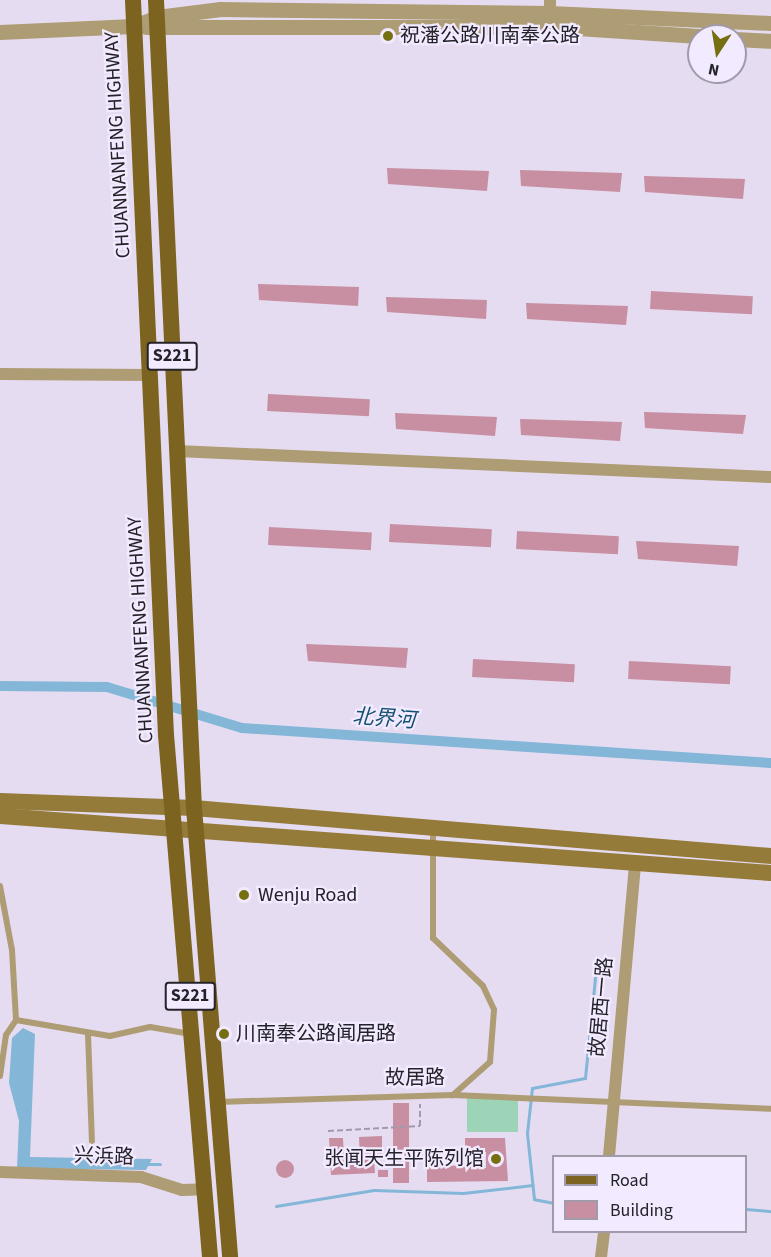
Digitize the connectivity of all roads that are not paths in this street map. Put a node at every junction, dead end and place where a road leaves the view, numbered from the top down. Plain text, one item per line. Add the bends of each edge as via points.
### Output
1 (133, 0) edge
2 (550, 7) edge
3 (157, 15) edge
4 (771, 24) edge
5 (134, 26) junction
6 (0, 32) edge
7 (687, 35) edge
8 (747, 40) edge
9 (771, 41) edge
10 (0, 374) edge
11 (150, 375) junction
12 (177, 451) junction
13 (771, 477) edge
14 (0, 801) edge
15 (174, 808) junction
16 (194, 808) junction
17 (0, 816) edge
18 (175, 829) junction
19 (196, 832) junction
20 (431, 839) junction
21 (771, 856) edge
22 (634, 862) junction
23 (771, 873) edge
24 (0, 886) edge
25 (2, 913) edge
26 (16, 1020) junction
27 (88, 1034) junction
28 (193, 1034) junction
29 (0, 1076) edge
30 (453, 1095) junction
31 (614, 1098) junction
32 (218, 1102) junction
33 (771, 1109) edge
34 (92, 1141) dead end
35 (609, 1155) edge
36 (0, 1172) edge
37 (205, 1188) junction
38 (604, 1233) edge
39 (210, 1257) edge
40 (230, 1257) edge
41 (601, 1257) edge

1 - 5 main road, CHUANNANFENG HIGHWAY / S221
2 - 3 street via 220,9
2 - 4 street
3 - 5 street
3 - 7 street via 562,27
3 - 12 main road, S221
5 - 6 street
5 - 11 main road, CHUANNANFENG HIGHWAY / S221
8 - 9 street
10 - 11 street
11 - 15 main road, CHUANNANFENG HIGHWAY / S221 via 166,735
12 - 13 street
12 - 16 main road, S221
14 - 15 main road
15 - 16 main road
15 - 18 main road, CHUANNANFENG HIGHWAY / S221
16 - 19 main road, S221
16 - 20 main road
17 - 18 main road
18 - 19 main road
18 - 28 main road, CHUANNANFENG HIGHWAY / S221
19 - 20 main road
19 - 32 main road, S221
20 - 21 main road
20 - 22 main road
20 - 30 lane via 433,938 483,986 494,1010 490,1062
22 - 23 main road
22 - 31 street, 故居西一路
24 - 25 lane
25 - 26 lane
26 - 27 lane
26 - 29 lane via 6,1035
27 - 28 lane via 131,1034 150,1027
27 - 34 lane
28 - 37 main road, CHUANNANFENG HIGHWAY / S221
30 - 31 lane, 故居路
30 - 32 lane, 故居路
31 - 33 lane, 故居路
31 - 35 street, 故居西一路
32 - 40 main road, S221
36 - 37 street, 兴浜路 via 141,1177 182,1190
37 - 39 main road, CHUANNANFENG HIGHWAY / S221
38 - 41 street

